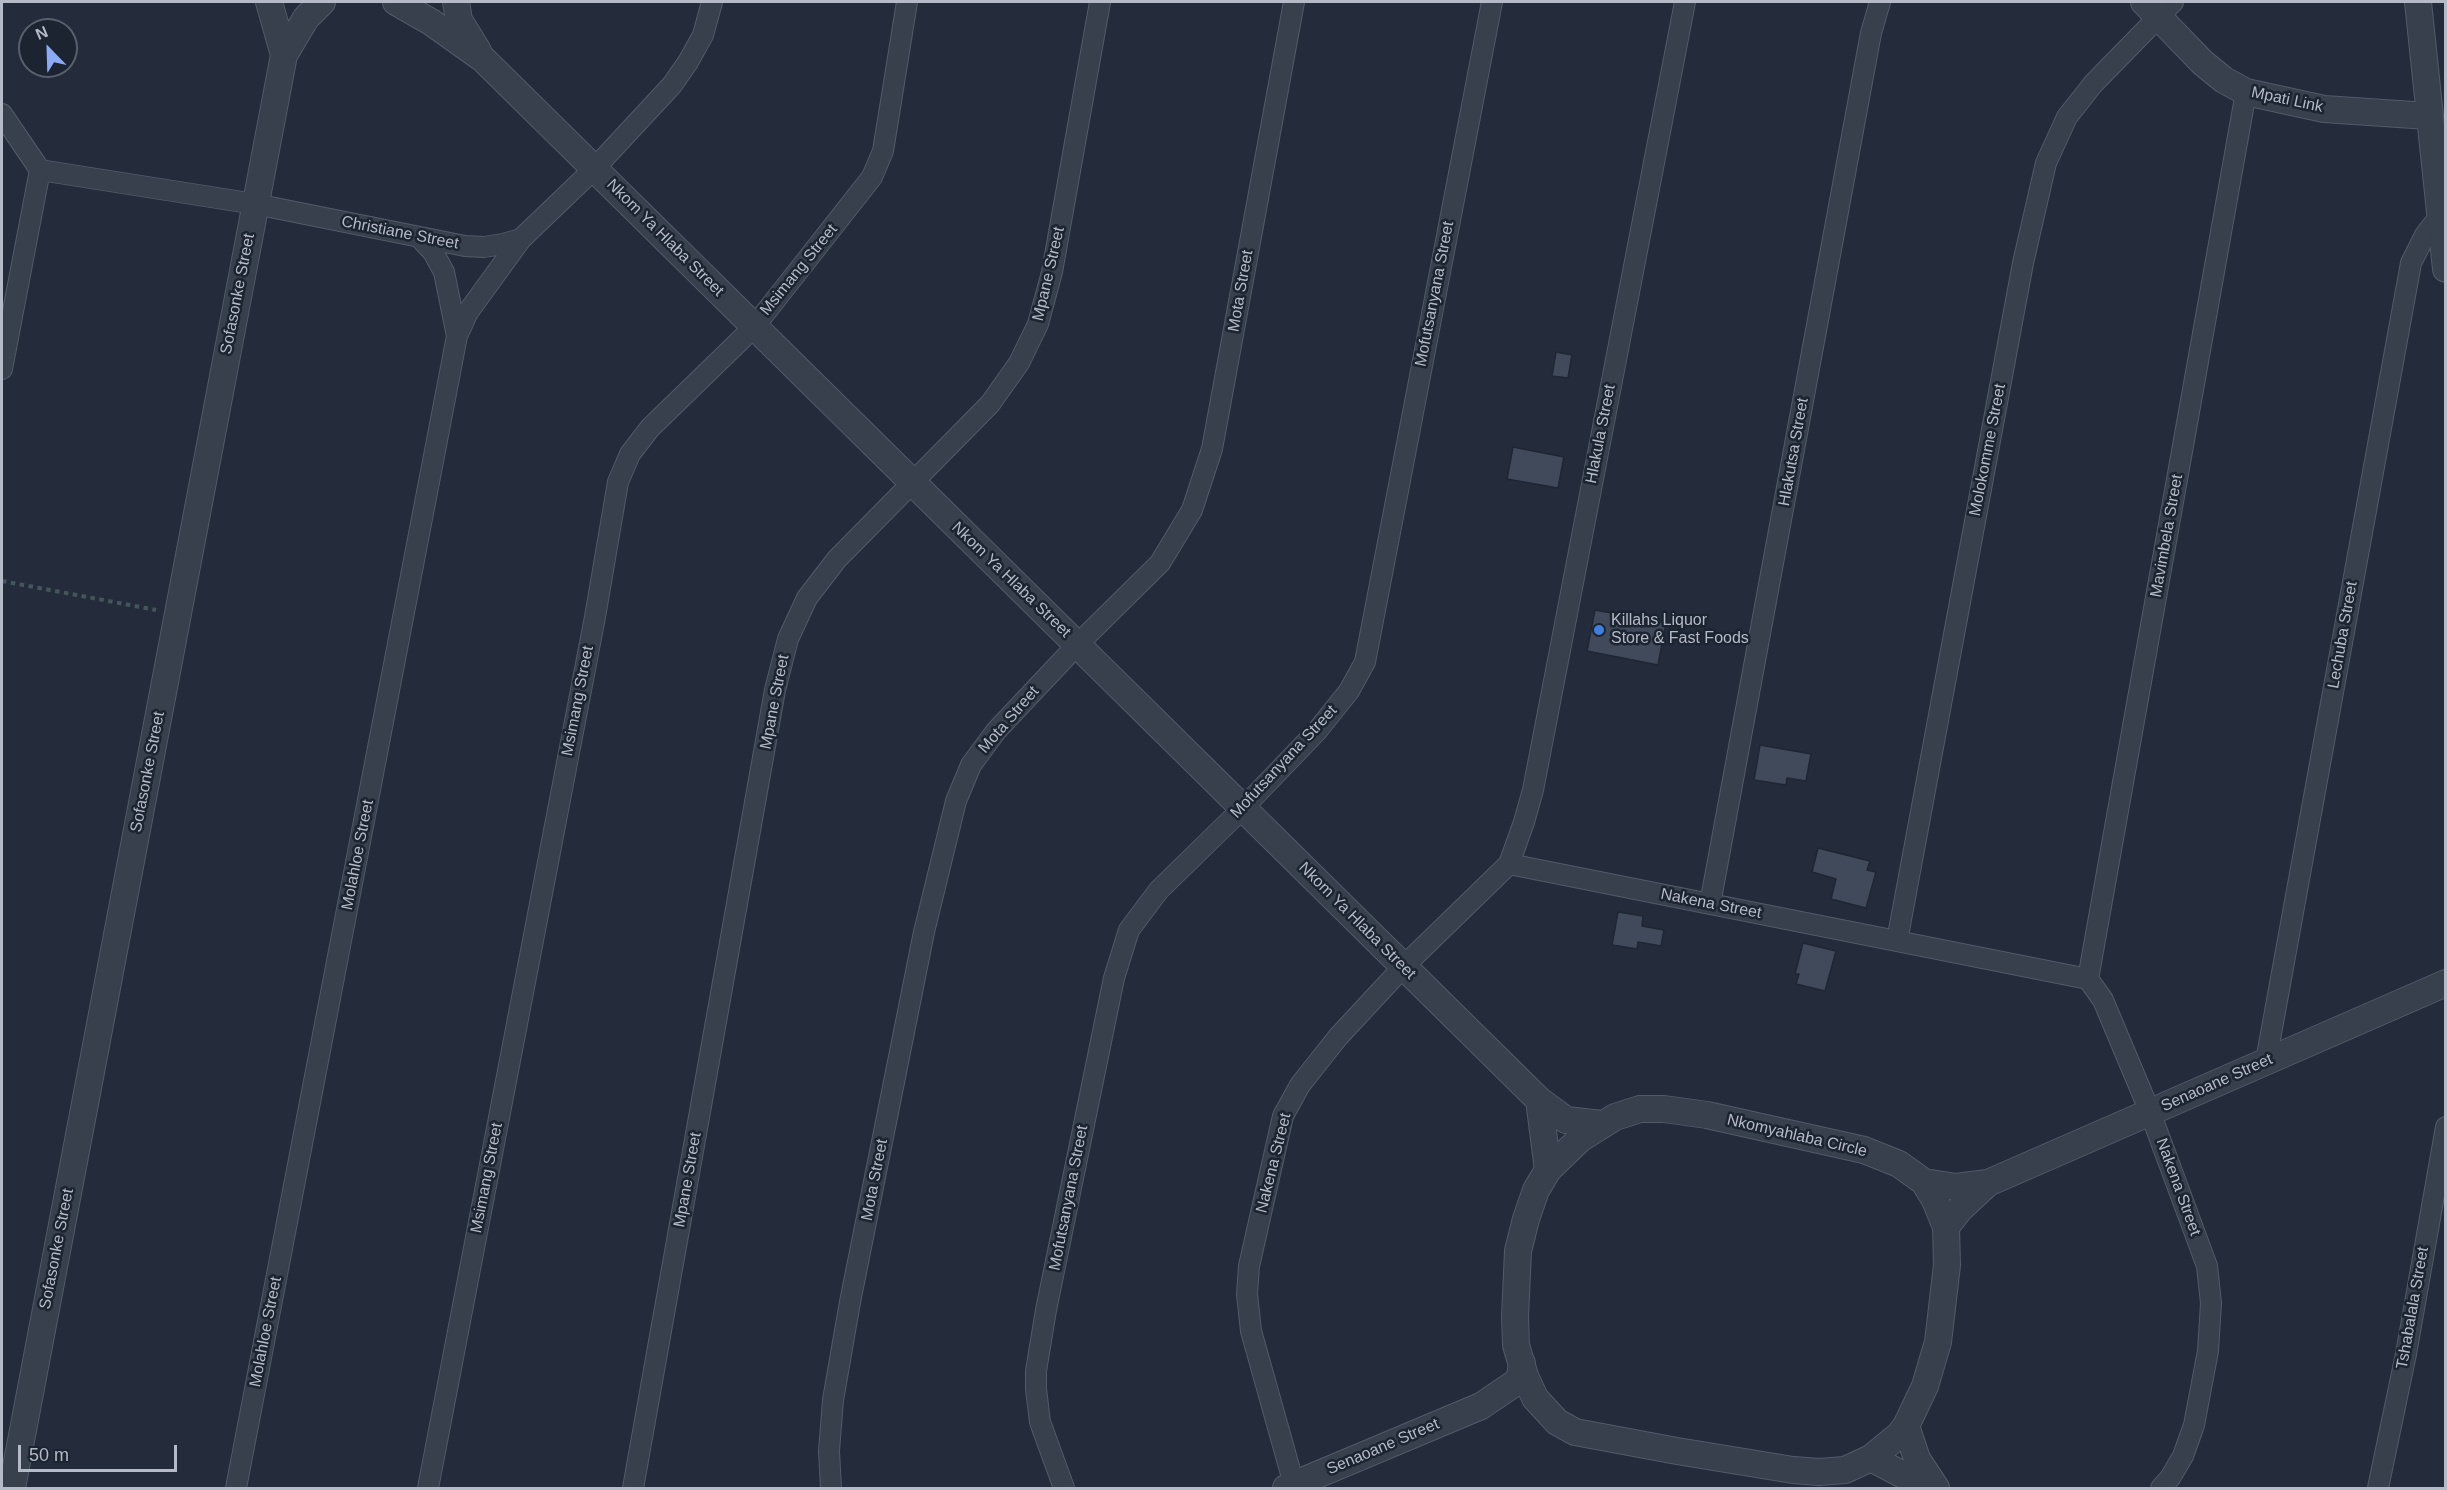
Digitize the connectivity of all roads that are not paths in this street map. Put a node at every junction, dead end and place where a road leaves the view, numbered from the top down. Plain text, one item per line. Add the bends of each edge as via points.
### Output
1 (269, 2) edge
2 (322, 2) edge
3 (396, 2) edge
4 (456, 2) edge
5 (712, 2) edge
6 (907, 2) edge
7 (1100, 2) edge
8 (1294, 2) edge
9 (1492, 2) edge
10 (1685, 2) edge
11 (1880, 2) edge
12 (2418, 2) edge
13 (2159, 6) edge
14 (284, 55) junction
15 (483, 59) junction
16 (2246, 92) junction
17 (2, 114) edge
18 (2428, 116) junction
19 (594, 169) junction
20 (40, 170) junction
21 (255, 204) junction
22 (2439, 217) junction
23 (419, 237) junction
24 (521, 239) junction
25 (2445, 269) edge
26 (754, 327) junction
27 (457, 336) junction
28 (2, 369) edge
29 (912, 483) junction
30 (1077, 645) junction
31 (1243, 808) junction
32 (1509, 864) junction
33 (1710, 904) junction
34 (1897, 941) junction
35 (1404, 966) junction
36 (2088, 979) junction
37 (2445, 983) edge
38 (2266, 1061) junction
39 (1539, 1100) junction
40 (2151, 1112) junction
41 (1602, 1124) junction
42 (2445, 1127) edge
43 (1548, 1170) junction
44 (1924, 1182) junction
45 (1988, 1182) junction
46 (1946, 1227) junction
47 (1522, 1363) junction
48 (1481, 1406) junction
49 (1544, 1409) junction
50 (1906, 1426) junction
51 (1871, 1458) junction
52 (1292, 1487) edge
53 (12, 1488) edge
54 (236, 1488) edge
55 (428, 1488) edge
56 (633, 1488) edge
57 (831, 1488) edge
58 (1064, 1488) edge
59 (1928, 1488) edge
60 (1936, 1488) edge
61 (2160, 1488) edge
62 (2378, 1488) edge

1 - 14 street, Sofasonke Street
2 - 14 street, Sofasonke Street via 306,18
3 - 15 street, Nkom Ya Hlaba Street
4 - 15 street, Nkom Ya Hlaba Street via 459,20
5 - 19 street via 702,35 672,85
6 - 26 street, Msimang Street via 878,166
7 - 29 street, Mpane Street via 1052,272 1038,324 1019,363 990,404
8 - 30 street, Mota Street via 1212,449 1192,510 1160,562
9 - 31 street, Mofutsanyana Street via 1365,662 1349,691 1317,731
10 - 32 street, Hlakula Street via 1533,790
11 - 33 street, Hlakutsa Street via 1871,33
12 - 18 street
13 - 16 street, Mpati Link via 2203,63
13 - 34 street, Molokomme Street via 2067,117 2046,163 2023,263
14 - 21 street, Sofasonke Street
15 - 19 street, Nkom Ya Hlaba Street
16 - 18 street, Mpati Link via 2324,109
16 - 36 street, Mavimbela Street
17 - 20 street
18 - 22 street
19 - 24 street
19 - 26 street, Nkom Ya Hlaba Street
20 - 21 street, Christiane Street
20 - 28 street
21 - 23 street, Christiane Street
21 - 53 street, Sofasonke Street
22 - 25 street
22 - 38 street, Lechuba Street via 2411,263
23 - 24 street, Christiane Street via 484,247
23 - 27 street via 444,272
24 - 27 street, Molahloe Street via 468,312
26 - 29 street, Nkom Ya Hlaba Street
26 - 55 street, Msimang Street via 650,428 630,454 618,483
27 - 54 street, Molahloe Street
29 - 30 street, Nkom Ya Hlaba Street
29 - 56 street, Mpane Street via 837,559 807,598 788,639 775,690
30 - 31 street, Nkom Ya Hlaba Street
30 - 57 street, Mota Street via 996,731 971,765 956,801 924,932 850,1302 833,1400
31 - 35 street, Nkom Ya Hlaba Street
31 - 58 street, Mofutsanyana Street via 1160,890 1135,922 1114,978 1036,1371 1040,1422
32 - 33 street, Nakena Street
32 - 35 street, Nakena Street
33 - 34 street, Nakena Street
34 - 36 street, Nakena Street
35 - 39 street, Nkom Ya Hlaba Street
35 - 52 street, Nakena Street via 1338,1037 1300,1085 1283,1116 1249,1266 1251,1331
36 - 40 street, Nakena Street via 2103,1000
37 - 38 street, Senaoane Street
38 - 40 street, Senaoane Street
39 - 41 street, Nkom Ya Hlaba Street via 1566,1120
39 - 43 street
40 - 45 street, Senaoane Street
40 - 61 street, Nakena Street via 2207,1266 2211,1303 2208,1351 2194,1425 2183,1456
41 - 43 street, Nkomyahlaba Circle via 1564,1152
41 - 44 street, Nkomyahlaba Circle via 1640,1109 1707,1115 1864,1150 1899,1164
42 - 62 street, Tshabalala Street via 2406,1354
43 - 47 street, Nkomyahlaba Circle via 1533,1200 1518,1251 1516,1345
44 - 45 street, Senaoane Street via 1956,1187
44 - 46 street, Nkomyahlaba Circle
45 - 46 street, Senaoane Street
46 - 50 street, Nkomyahlaba Circle via 1947,1265 1938,1342 1925,1386
47 - 48 street, Senaoane Street via 1515,1383
47 - 49 street, Nkomyahlaba Circle via 1530,1388
48 - 49 street, Senaoane Street via 1506,1401
48 - 52 street, Senaoane Street
49 - 51 street, Nkomyahlaba Circle via 1575,1432 1793,1470 1845,1470
50 - 51 street, Nkomyahlaba Circle
50 - 60 street via 1917,1458
51 - 59 street

